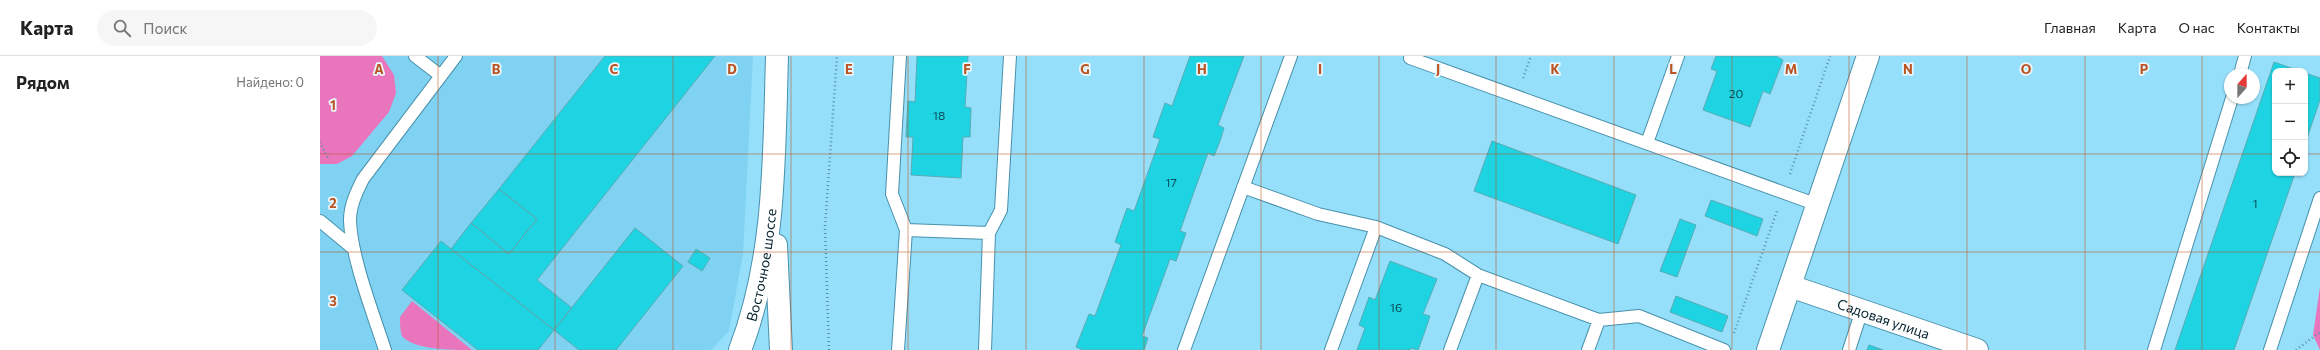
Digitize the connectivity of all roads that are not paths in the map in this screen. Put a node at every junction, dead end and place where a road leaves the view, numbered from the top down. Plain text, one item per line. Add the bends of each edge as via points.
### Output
1 (415, 56) edge
2 (456, 56) edge
3 (777, 56) edge
4 (900, 56) edge
5 (1010, 56) edge
6 (1291, 56) edge
7 (1411, 56) edge
8 (1678, 56) edge
9 (1868, 56) edge
10 (2246, 56) edge
11 (2242, 68) edge
12 (441, 76) junction
13 (2230, 104) edge
14 (1647, 143) junction
15 (773, 178) junction
16 (1243, 187) junction
17 (2320, 198) edge
18 (1818, 205) junction
19 (320, 221) edge
20 (1376, 227) junction
21 (906, 230) junction
22 (989, 233) junction
23 (354, 249) junction
24 (1478, 276) junction
25 (1790, 286) junction
26 (1862, 310) junction
27 (1599, 320) junction
28 (385, 350) edge
29 (740, 350) edge
30 (781, 350) edge
31 (898, 350) edge
32 (985, 350) edge
33 (1184, 350) edge
34 (1331, 350) edge
35 (1450, 350) edge
36 (1588, 350) edge
37 (1724, 350) edge
38 (1768, 350) edge
39 (1849, 350) edge
40 (1976, 350) edge
41 (2154, 350) edge
42 (2270, 350) edge

1 - 12 lane
2 - 12 lane
3 - 15 street, Восточное шоссе
4 - 21 lane via 892,194
5 - 22 lane via 1001,210
6 - 16 lane
7 - 14 lane via 1410,58
8 - 14 lane
9 - 18 street
10 - 11 lane
12 - 23 lane via 363,179 354,199 350,219
13 - 41 lane
14 - 18 lane
15 - 29 street, Восточное шоссе via 766,253 749,325
15 - 30 street, Восточное шоссе
16 - 20 lane via 1318,214
16 - 33 lane
17 - 42 lane
18 - 25 street
19 - 23 lane
20 - 24 lane via 1445,254
20 - 34 lane
21 - 22 lane
21 - 31 lane
22 - 32 lane
23 - 28 lane
24 - 27 lane
24 - 35 lane
25 - 26 street, Садовая улица
25 - 38 street
26 - 39 lane
26 - 40 street, Садовая улица
27 - 36 lane
27 - 37 lane via 1639,316

